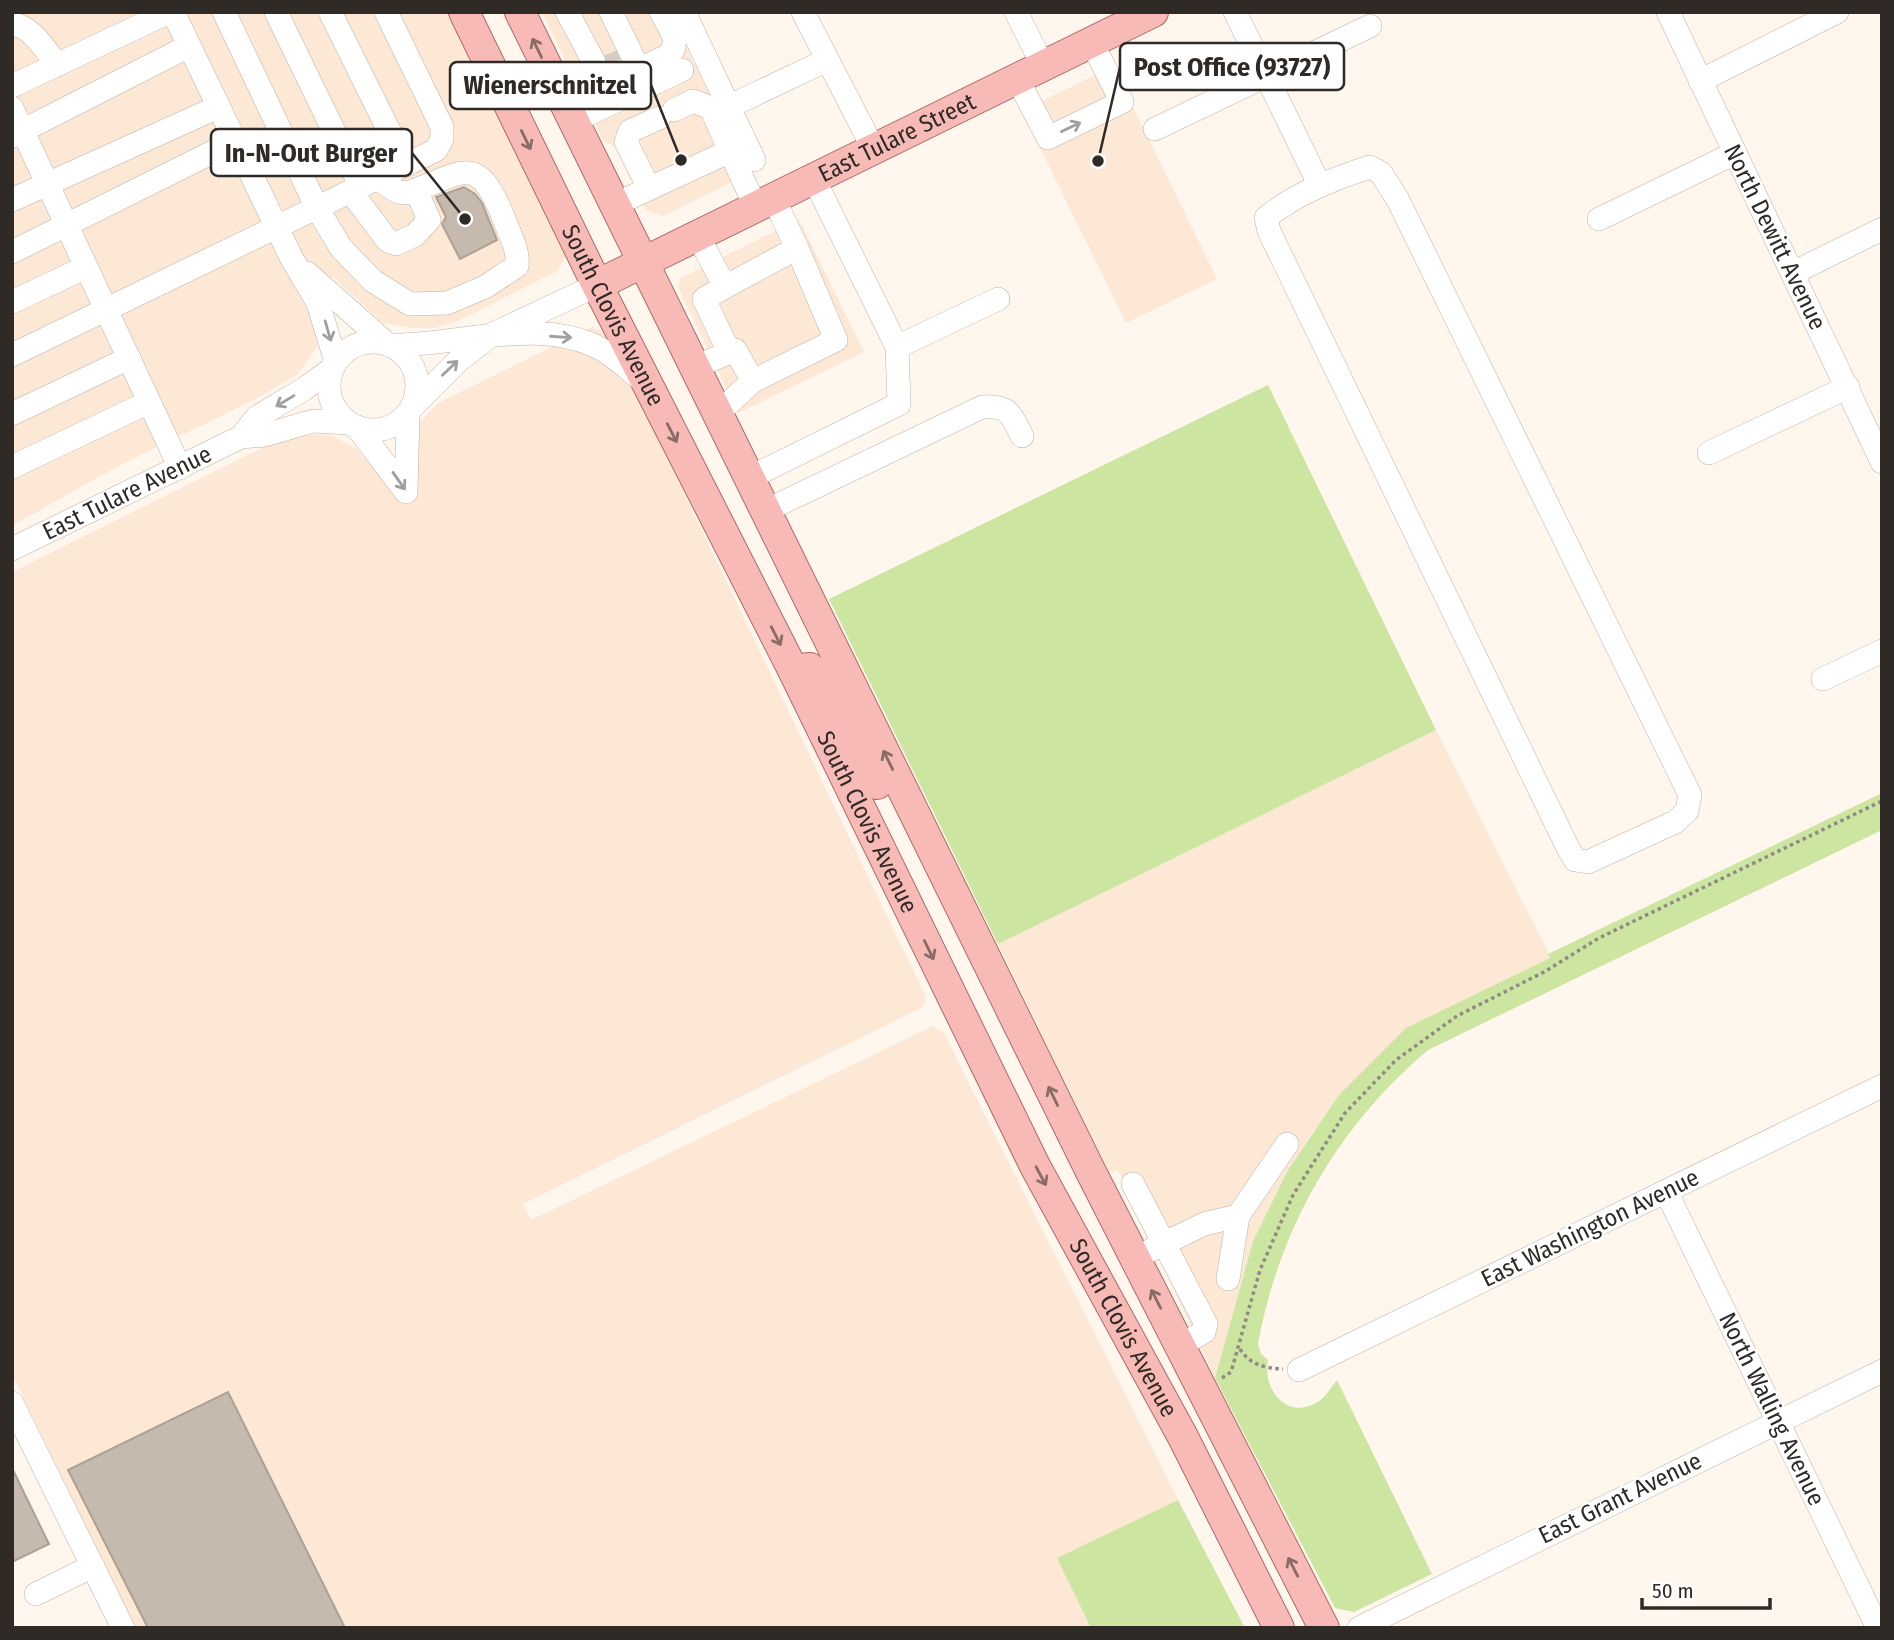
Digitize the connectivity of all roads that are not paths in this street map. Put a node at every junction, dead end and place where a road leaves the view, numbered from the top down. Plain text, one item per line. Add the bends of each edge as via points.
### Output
1 (171, 12) edge
2 (224, 12) edge
3 (276, 12) edge
4 (330, 12) edge
5 (386, 12) edge
6 (464, 12) edge
7 (520, 12) edge
8 (567, 12) edge
9 (611, 12) edge
10 (661, 12) edge
11 (684, 12) edge
12 (803, 12) edge
13 (1016, 12) edge
14 (1153, 12) edge
15 (1235, 12) edge
16 (1668, 12) edge
17 (1838, 12) edge
18 (12, 24) edge
19 (1370, 26) dead end
20 (1092, 43) junction
21 (189, 46) junction
22 (827, 60) junction
23 (57, 65) junction
24 (617, 69) junction
25 (682, 69) dead end
26 (1030, 72) junction
27 (1265, 75) junction
28 (1700, 81) junction
29 (12, 86) edge
30 (218, 107) junction
31 (728, 107) junction
32 (12, 108) edge
33 (573, 121) junction
34 (1155, 130) dead end
35 (17, 133) edge
36 (235, 141) junction
37 (874, 150) junction
38 (730, 151) junction
39 (1735, 153) junction
40 (754, 160) dead end
41 (406, 165) junction
42 (814, 179) junction
43 (47, 184) junction
44 (363, 186) junction
45 (1320, 186) junction
46 (649, 188) junction
47 (416, 190) junction
48 (12, 200) edge
49 (765, 204) junction
50 (614, 205) junction
51 (317, 208) junction
52 (1599, 219) dead end
53 (67, 226) junction
54 (276, 227) junction
55 (1882, 229) edge
56 (698, 236) junction
57 (797, 248) junction
58 (12, 252) edge
59 (292, 259) junction
60 (643, 263) junction
61 (86, 267) junction
62 (1793, 273) junction
63 (597, 285) junction
64 (725, 287) junction
65 (998, 299) dead end
66 (12, 302) edge
67 (106, 309) junction
68 (493, 334) junction
69 (391, 344) junction
70 (897, 347) junction
71 (729, 352) junction
72 (12, 355) edge
73 (129, 358) junction
74 (334, 365) junction
75 (695, 367) junction
76 (753, 381) junction
77 (648, 384) junction
78 (1848, 387) junction
79 (149, 402) junction
80 (410, 411) junction
81 (12, 414) edge
82 (718, 414) junction
83 (354, 425) junction
84 (1022, 436) dead end
85 (241, 438) junction
86 (1709, 453) dead end
87 (1882, 461) edge
88 (12, 467) edge
89 (180, 468) junction
90 (749, 478) junction
91 (765, 511) junction
92 (12, 549) edge
93 (1882, 650) edge
94 (793, 670) junction
95 (1823, 679) dead end
96 (939, 865) junction
97 (1882, 1086) edge
98 (1287, 1144) dead end
99 (1133, 1184) dead end
100 (1666, 1191) junction
101 (1238, 1216) junction
102 (1165, 1243) junction
103 (1135, 1258) junction
104 (1228, 1279) dead end
105 (1180, 1345) junction
106 (1299, 1370) road end
107 (1882, 1371) edge
108 (12, 1403) edge
109 (1778, 1420) junction
110 (93, 1566) junction
111 (1252, 1574) junction
112 (36, 1594) dead end
113 (123, 1628) edge
114 (1279, 1628) edge
115 (1301, 1628) edge
116 (1324, 1628) edge
117 (1359, 1628) edge
118 (1878, 1628) edge

1 - 21 street
1 - 23 street
2 - 51 street
3 - 44 street
4 - 41 street
5 - 41 street via 442,127 436,150
6 -> 63 main road, South Clovis Avenue
33 -> 7 main road, South Clovis Avenue
8 - 24 street via 580,33
9 - 24 street
10 - 24 street via 676,41 674,50
11 - 31 street
12 - 22 street
13 - 26 street
14 - 20 main road, East Tulare Street
15 - 27 street
16 - 28 street, North Dewitt Avenue
17 - 28 street
18 - 23 street via 20,24 32,34
19 - 27 street
20 - 26 main road, East Tulare Street
26 -> 20 street via 1048,138 1122,102
21 - 30 street
21 - 35 street
22 - 31 street
22 - 37 street
23 - 29 street
24 - 25 street
24 - 33 street
26 - 37 main road, East Tulare Street
27 - 34 street
27 - 45 street
28 - 39 street, North Dewitt Avenue
30 - 36 street
30 - 43 street
31 - 40 street
32 - 35 street
33 - 50 main road, South Clovis Avenue
35 - 43 street
36 - 53 street
36 - 54 street
37 - 42 main road, East Tulare Street
38 - 46 street
38 - 46 street via 710,107 693,101 630,131 626,142
38 - 49 street
39 - 52 street
39 - 62 street, North Dewitt Avenue
41 - 44 street
42 - 49 main road, East Tulare Street
42 - 70 street
43 - 48 street
43 - 53 street
44 - 47 street
44 - 47 street via 388,241 396,244 415,235 429,220
44 - 51 street
45 - 45 street via 1266,218 1269,231 1575,860 1588,862 1675,822 1687,811 1690,795 1398,200 1381,173 1370,167
46 - 50 street
47 - 51 street via 457,173 483,179 519,254 517,267 447,303 410,304 373,281 341,248
49 - 56 main road, East Tulare Street
49 - 57 street
50 - 60 main road, South Clovis Avenue
51 - 54 street
53 - 58 street
53 - 61 street
54 - 59 street
54 - 67 street
55 - 62 street
56 - 60 main road, East Tulare Street
56 - 64 street
57 - 64 street
57 - 76 street via 836,340
59 - 69 street
59 -> 74 street via 326,322
60 - 63 main road, East Tulare Avenue
60 - 75 main road, South Clovis Avenue
61 - 66 street
61 - 67 street
62 - 78 street, North Dewitt Avenue
63 - 68 street, East Tulare Avenue
63 - 77 main road, South Clovis Avenue
64 - 71 street via 704,299
65 - 70 street
67 - 72 street
67 - 73 street
68 - 69 street, East Tulare Avenue via 422,345
68 -> 77 street via 579,339 602,349
80 -> 68 street, East Tulare Avenue via 459,360
69 - 74 street, East Tulare Avenue via 358,345
69 - 80 street via 411,364 417,378
70 - 90 street via 899,404
71 - 75 street
71 - 76 street via 735,349
73 - 79 street
73 - 81 street
74 - 83 street via 332,402
74 -> 85 street, East Tulare Avenue via 257,417
75 - 82 main road, South Clovis Avenue
76 - 82 street
77 -> 94 main road, South Clovis Avenue
78 - 86 street
78 - 87 street, North Dewitt Avenue
79 - 88 street
79 - 89 street
80 - 83 street, East Tulare Avenue via 390,427 376,430
83 -> 80 street via 406,492
82 - 90 main road, South Clovis Avenue
83 - 85 street, East Tulare Avenue via 313,421
84 - 91 street via 1008,411 1000,406 982,407
85 - 89 street, East Tulare Avenue
89 - 92 street, East Tulare Avenue
90 - 91 main road, South Clovis Avenue
96 -> 91 main road, South Clovis Avenue
93 - 95 street
94 - 96 main road via 810,668 825,681 883,796
94 -> 111 main road, South Clovis Avenue via 1035,1166
103 -> 96 main road, South Clovis Avenue
97 - 100 street, East Washington Avenue
98 - 101 street
99 - 102 street
100 - 106 street, East Washington Avenue
100 - 109 street, North Walling Avenue
101 - 102 street via 1204,1224
101 - 104 street
102 - 103 street
102 - 105 street via 1206,1324 1204,1332
105 -> 103 main road, South Clovis Avenue
116 -> 105 main road, South Clovis Avenue
107 - 109 street, East Grant Avenue
108 - 110 street
109 - 117 street, East Grant Avenue
109 - 118 street, North Walling Avenue
110 - 112 street
110 - 113 street
111 - 114 main road, South Clovis Avenue
111 - 115 main road via 1266,1574 1278,1583

